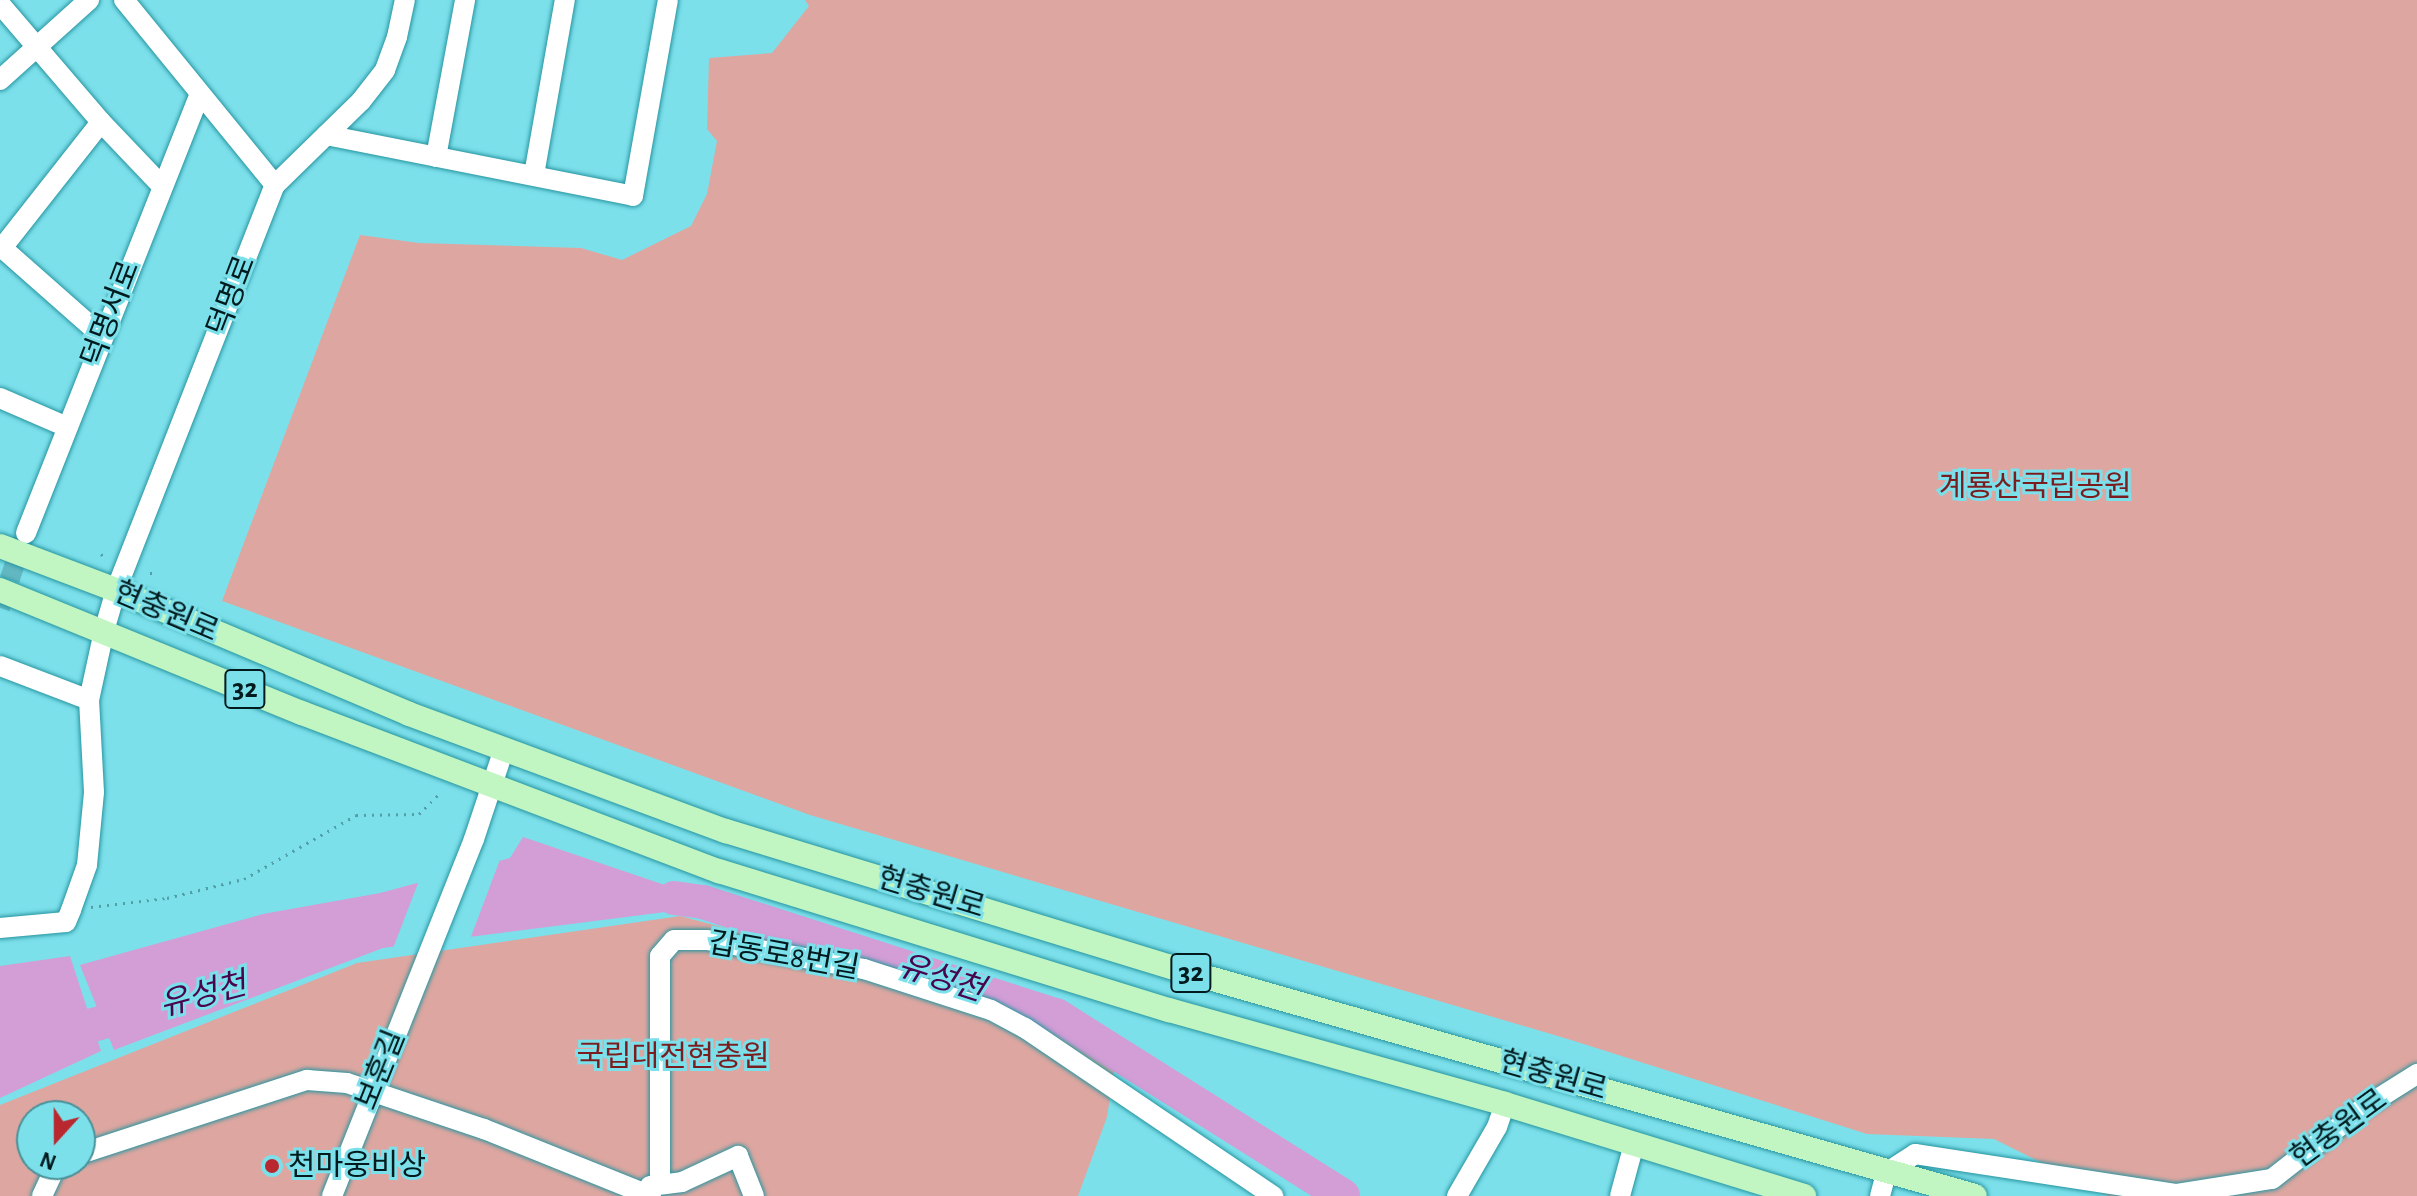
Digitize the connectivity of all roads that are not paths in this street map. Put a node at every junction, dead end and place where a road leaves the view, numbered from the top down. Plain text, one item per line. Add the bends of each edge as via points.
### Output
1 (89, 0) edge
2 (124, 0) edge
3 (405, 0) edge
4 (465, 0) edge
5 (565, 0) edge
6 (668, 0) edge
7 (0, 4) edge
8 (37, 46) junction
9 (0, 80) edge
10 (199, 96) junction
11 (101, 122) junction
12 (326, 135) junction
13 (436, 157) junction
14 (534, 175) junction
15 (161, 185) junction
16 (275, 185) junction
17 (1, 247) edge
18 (102, 336) junction
19 (0, 398) edge
20 (67, 427) junction
21 (26, 533) tunnel mouth
22 (0, 546) edge
23 (0, 590) edge
24 (116, 590) junction
25 (104, 631) junction
26 (0, 666) edge
27 (89, 700) junction
28 (504, 749) junction
29 (490, 786) junction
30 (0, 928) edge
31 (2417, 1074) edge
32 (373, 1089) junction
33 (1505, 1104) junction
34 (1634, 1144) junction
35 (96, 1149) edge
36 (1883, 1184) edge
37 (650, 1190) edge
38 (1797, 1195) edge
39 (332, 1196) edge
40 (754, 1196) edge
41 (1273, 1196) edge
42 (1457, 1196) edge
43 (1620, 1196) edge
44 (1975, 1196) edge

1 - 8 street
2 - 10 street
3 - 12 street via 385,70
4 - 13 street
5 - 14 street
6 - 14 street via 633,196
7 - 8 street
8 - 9 street
8 - 11 street
10 - 15 street, 덕명서로
10 - 16 street
11 - 15 street
11 - 17 street
12 - 13 street
12 - 16 street
13 - 14 street
15 - 18 street, 덕명서로
16 - 24 street, 덕명로
17 - 18 street
18 - 20 street, 덕명서로
19 - 20 street
20 - 21 street, 덕명서로
22 - 24 main road, 현충원로 / 32
23 - 25 main road, 현충원로 / 32
24 - 25 street, 덕명로
24 - 28 main road, 현충원로 / 32
25 - 27 street, 덕명로
25 - 29 main road, 현충원로 / 32
26 - 27 street
27 - 30 street, 덕명로 via 94,792 87,865 71,910 66,922
28 - 29 street, 보훈길
28 - 36 main road, 현충원로 / 32 via 726,831
29 - 32 street, 보훈길 via 474,839
29 - 33 main road, 현충원로 / 32 via 719,871 1169,1010
31 - 36 street, 현충원로 via 2363,1108 2272,1179 2177,1194 1915,1154
32 - 35 street via 307,1080
32 - 37 street
32 - 39 street, 보훈길
33 - 34 main road, 현충원로 / 32
33 - 42 street
34 - 38 main road, 현충원로 / 32
34 - 43 street
36 - 44 main road, 현충원로 / 32
37 - 40 street via 682,1182 738,1156
37 - 41 street, 갑동로8번길 via 660,1147 660,956 674,940 707,940 864,969 991,1010

